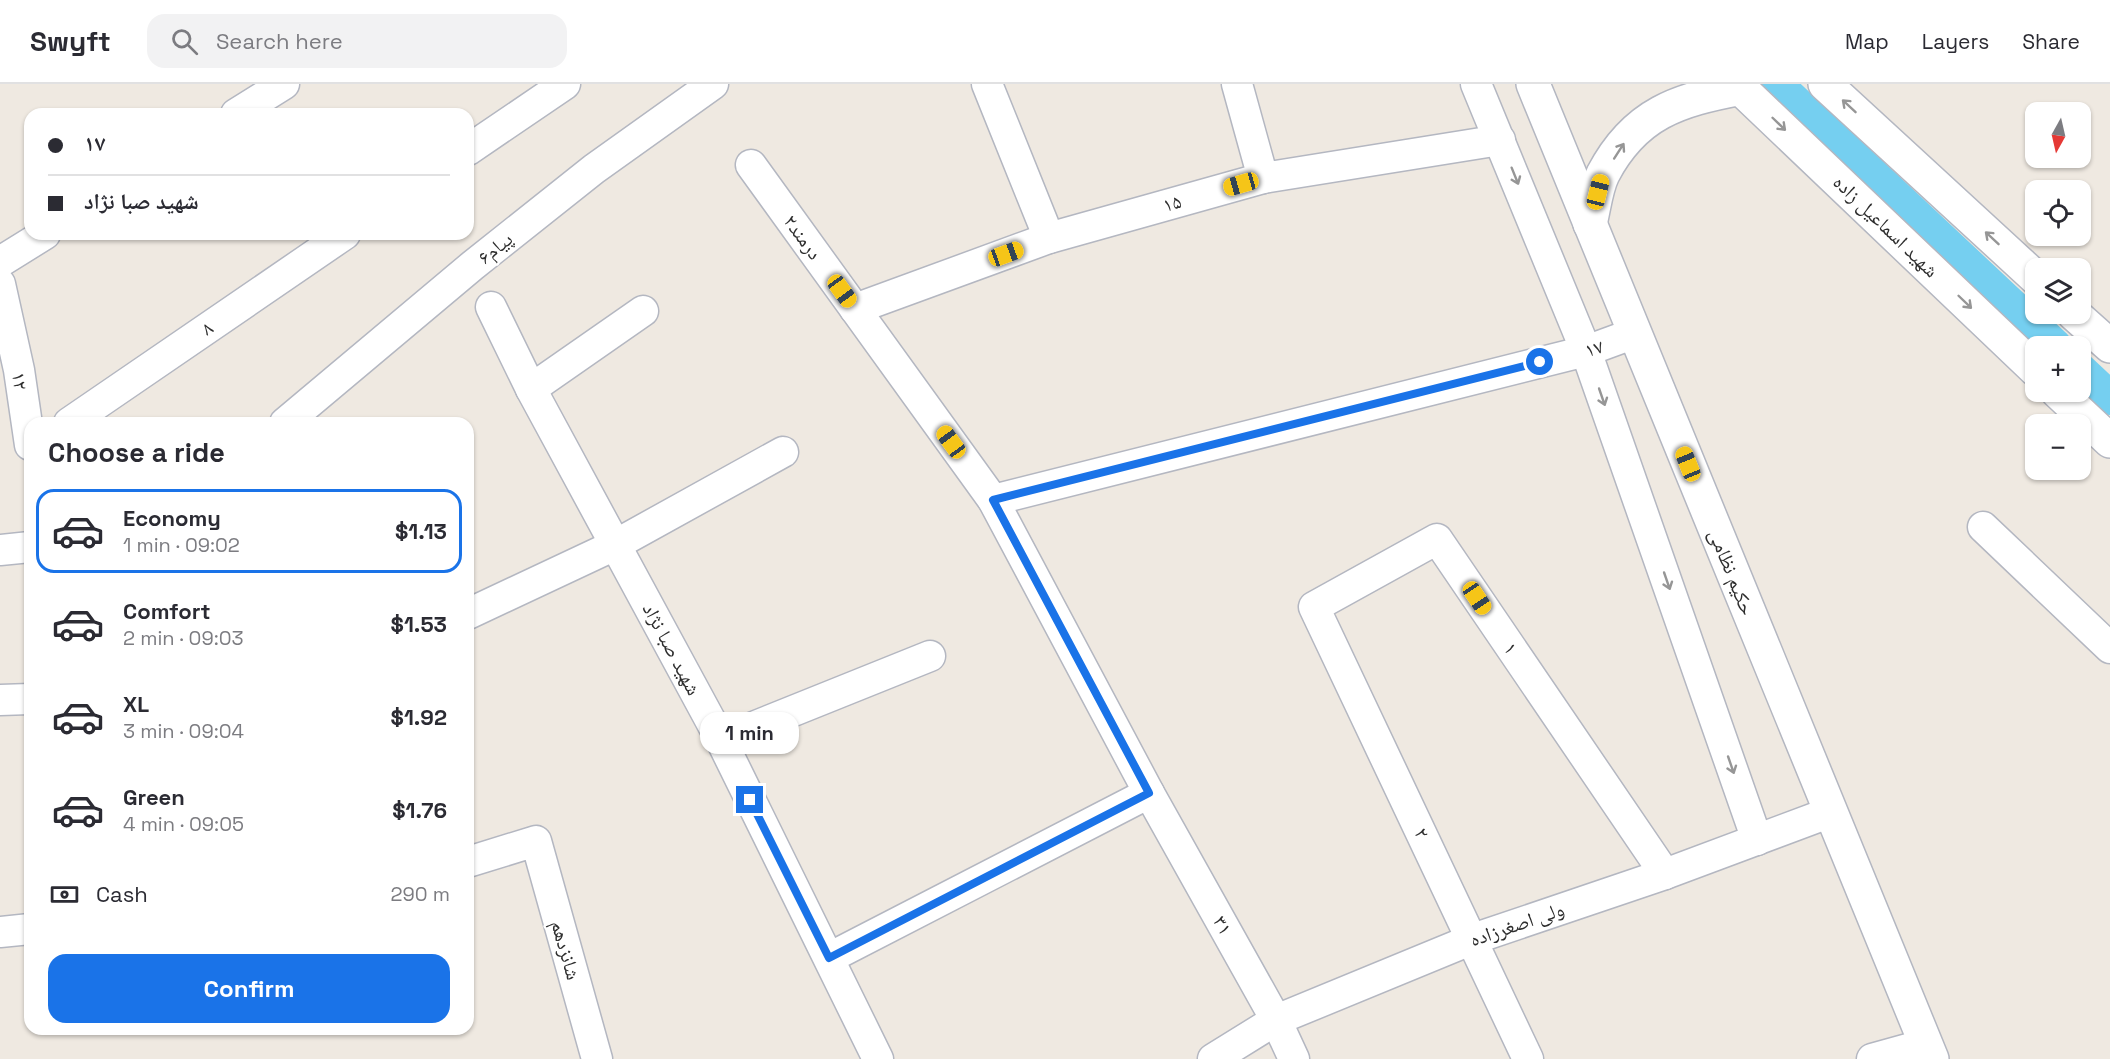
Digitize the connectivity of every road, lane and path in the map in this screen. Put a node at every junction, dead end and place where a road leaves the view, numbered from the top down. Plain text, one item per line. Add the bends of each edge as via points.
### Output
1 (284, 84) edge
2 (565, 84) edge
3 (713, 84) edge
4 (987, 84) edge
5 (1237, 84) edge
6 (1476, 84) edge
7 (1533, 84) edge
8 (1825, 84) edge
9 (1739, 86) edge
10 (246, 108) edge
11 (1500, 140) junction
12 (474, 146) edge
13 (751, 165) dead end
14 (1263, 178) junction
15 (1590, 224) junction
16 (1049, 238) junction
17 (35, 240) edge
18 (336, 240) edge
19 (0, 262) edge
20 (2025, 268) edge
21 (0, 284) edge
22 (491, 307) dead end
23 (855, 309) junction
24 (644, 311) dead end
25 (2085, 324) edge
26 (1635, 333) junction
27 (2110, 346) edge
28 (1586, 351) junction
29 (2025, 359) edge
30 (10, 373) edge
31 (531, 389) junction
32 (2069, 402) edge
33 (78, 417) edge
34 (292, 417) edge
35 (24, 423) edge
36 (2110, 441) edge
37 (783, 452) dead end
38 (993, 500) junction
39 (1983, 527) dead end
40 (615, 545) junction
41 (24, 548) edge
42 (0, 550) edge
43 (1314, 607) joint
44 (474, 611) edge
45 (2110, 648) edge
46 (930, 656) dead end
47 (24, 699) edge
48 (0, 700) edge
49 (721, 740) junction
50 (1149, 793) junction
51 (1831, 812) junction
52 (1757, 840) junction
53 (474, 859) edge
54 (1665, 874) junction
55 (24, 929) edge
56 (0, 932) edge
57 (1473, 939) junction
58 (829, 958) junction
59 (1276, 1020) junction
60 (1929, 1051) edge
61 (597, 1059) edge
62 (878, 1059) edge
63 (1213, 1059) edge
64 (1294, 1059) edge
65 (1528, 1059) edge
66 (1872, 1059) edge

1 - 10 street
2 - 12 street
3 - 34 street, ۶پیام via 575,184
4 - 16 street
5 - 14 street
6 - 11 street
7 - 15 main road, حکیم نظامی
20 -> 8 main road
15 -> 9 main road via 1602,176 1627,138 1657,114 1692,97
9 -> 29 main road, شهید اسماعیل زاده
11 - 14 street, ۱۵
11 -> 28 street
13 - 23 street, درمند۲
14 - 16 street, ۱۵
15 - 26 main road, حکیم نظامی
16 - 23 street, ۱۵
17 - 19 street
18 - 33 street, ۸
21 - 30 street, ۱۲
22 - 31 street, شهید صبا نژاد
23 - 38 street, درمند۲
24 - 31 street
25 - 27 main road
26 - 28 street, ۱۷
26 - 51 main road, حکیم نظامی
28 - 38 street, ۱۷
28 -> 52 street
30 - 35 street, ۱۲
31 - 40 street, شهید صبا نژاد
32 - 36 main road
37 - 40 street
38 - 50 street, ۳۱
39 - 45 street
40 - 44 street
40 - 49 street, شهید صبا نژاد
41 - 42 street
43 - 54 street, ۱ via 1437,539
43 - 57 street, ۲
46 - 49 street
47 - 48 street
49 - 58 street, شهید صبا نژاد
50 - 58 street
50 - 59 street, ۳۱
51 - 52 street, ولی اصغرزاده
51 - 60 main road, حکیم نظامی
52 - 54 street, ولی اصغرزاده
53 - 61 street, شانزدهم via 536,841
54 - 57 street, ولی اصغرزاده
55 - 56 street
57 - 59 street, ولی اصغرزاده
57 - 65 street, ۲
58 - 62 street, شهید صبا نژاد
59 - 63 street, ولی اصغرزاده
59 - 64 street, ۳۱
60 - 66 street

